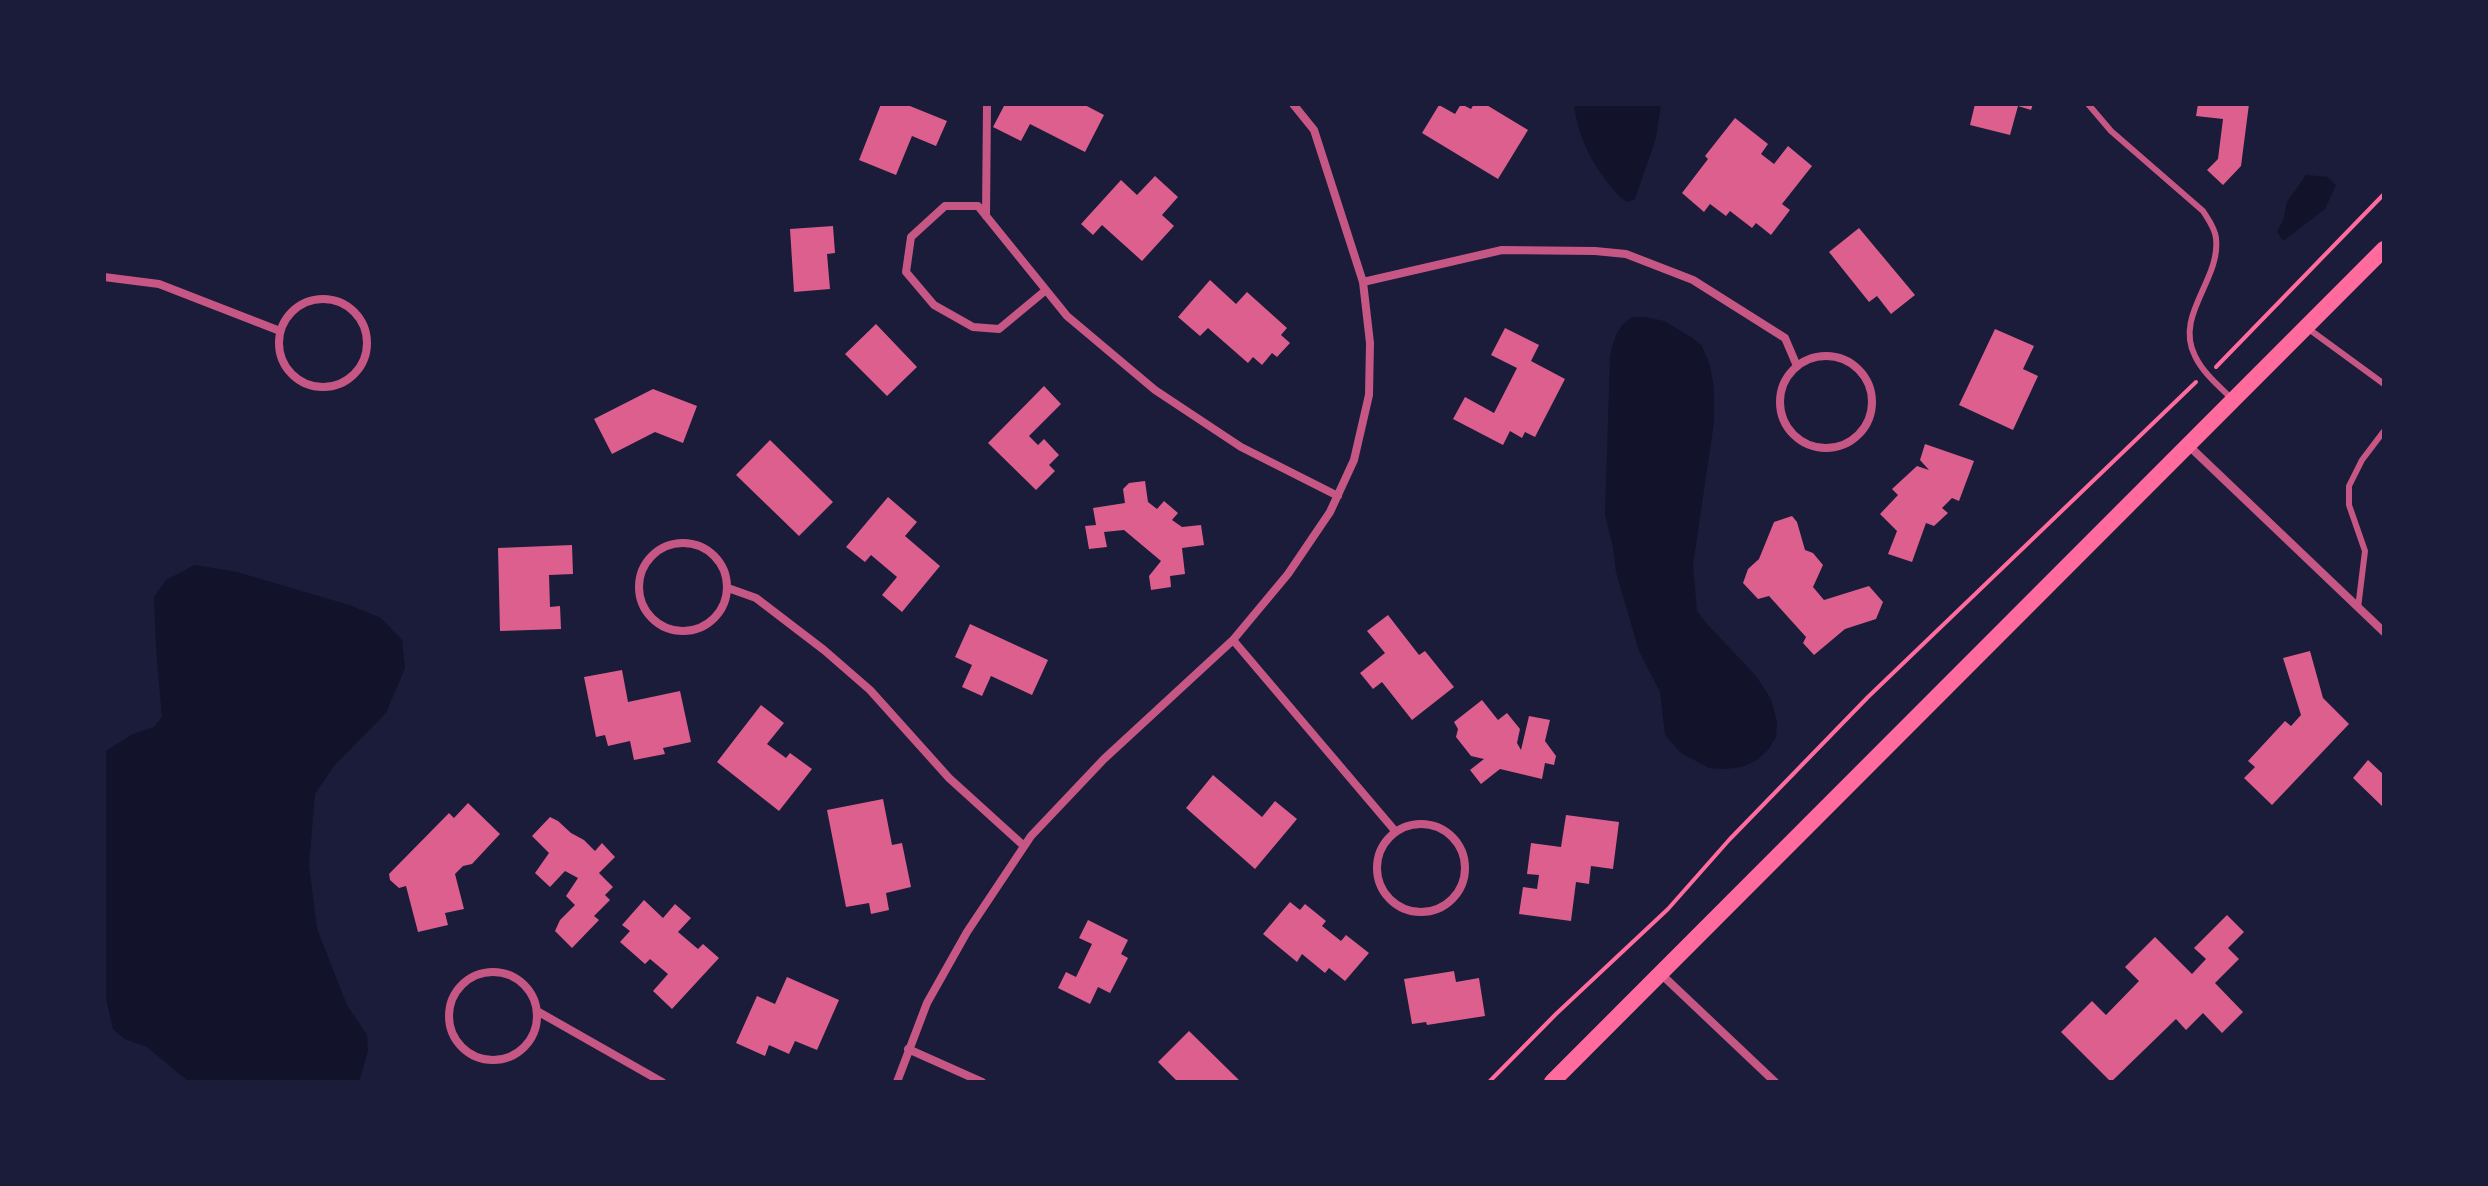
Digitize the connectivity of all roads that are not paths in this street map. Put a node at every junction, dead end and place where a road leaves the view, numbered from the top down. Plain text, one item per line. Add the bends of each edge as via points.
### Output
1 (987, 104) edge
2 (1293, 104) edge
3 (2088, 104) edge
4 (986, 216) junction
5 (2384, 249) edge
6 (104, 277) edge
7 (1363, 282) junction
8 (1046, 290) junction
9 (2306, 327) junction
10 (280, 331) junction
11 (1797, 366) junction
12 (2384, 384) edge
13 (2233, 400) junction
14 (2384, 431) edge
15 (2188, 445) junction
16 (1338, 496) junction
17 (728, 588) junction
18 (2358, 608) junction
19 (2384, 632) edge
20 (1233, 640) junction
21 (1396, 832) junction
22 (1024, 846) junction
23 (1661, 974) junction
24 (537, 1011) junction
25 (908, 1049) junction
26 (662, 1082) edge
27 (897, 1082) edge
28 (982, 1082) edge
29 (1552, 1082) edge
30 (1775, 1082) edge

1 - 4 street
2 - 7 street via 1314,130
3 - 13 lane via 2212,224 2215,254 2189,332 2194,355
4 - 8 street
4 - 8 street via 978,206 945,206 911,237 906,272 934,305 973,327 999,329
5 - 9 main road
6 - 10 street via 159,284
7 - 11 street via 1502,250 1626,254 1693,280 1785,338
7 - 16 street via 1369,395 1354,460
8 - 16 street via 1067,316 1155,390 1241,447
9 - 12 lane
9 - 13 main road
10 - 10 street via 282,361 290,374 317,388 347,381 366,358 366,330 360,317 337,301 309,301 287,318
11 - 11 street via 1826,355 1856,366 1872,393 1867,424 1857,436 1831,448 1794,436 1780,400 1782,387
13 - 15 main road
14 - 18 lane via 2349,486 2349,505 2365,551
15 - 18 street
15 - 23 main road
16 - 20 street via 1288,574
17 - 17 street via 718,560 693,544 678,543 651,555 638,582 644,610 653,621 679,632 707,625 725,603
17 - 22 street via 756,598 836,660 949,778
18 - 19 street
20 - 21 street
20 - 22 street via 1104,759
21 - 21 street via 1425,824 1452,836 1461,848 1464,878 1448,903 1422,912 1395,904 1385,894 1379,882 1379,854
22 - 25 street via 967,932
23 - 29 main road
23 - 30 street
24 - 24 street via 526,986 503,973 489,972 475,975 453,996 449,1025 464,1050 492,1060 507,1058 530,1039
24 - 26 street
25 - 27 street
25 - 28 street

